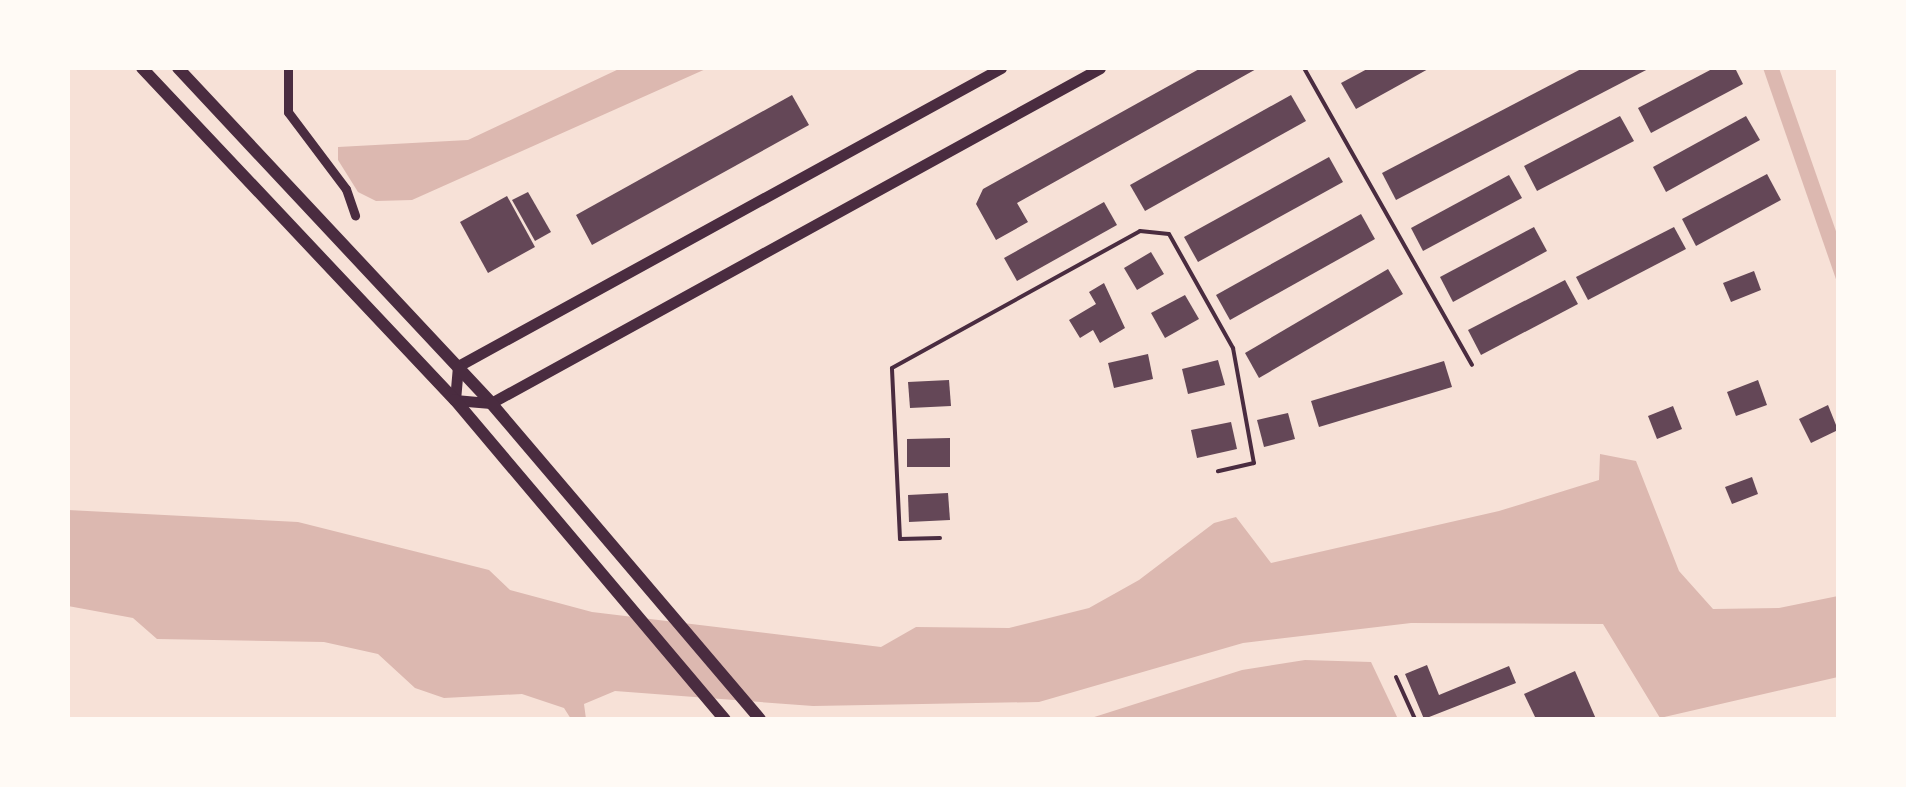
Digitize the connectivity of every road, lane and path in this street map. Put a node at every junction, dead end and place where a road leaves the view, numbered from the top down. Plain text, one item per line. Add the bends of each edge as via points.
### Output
1 (142, 68) edge
2 (178, 68) edge
3 (288, 68) edge
4 (1001, 68) edge
5 (1100, 68) edge
6 (1304, 68) edge
7 (355, 215) dead end
8 (1472, 365) dead end
9 (458, 366) junction
10 (455, 400) junction
11 (491, 403) junction
12 (1218, 471) dead end
13 (940, 538) dead end
14 (1396, 677) dead end
15 (725, 719) edge
16 (760, 719) edge
17 (1415, 719) edge

1 - 10 main road
2 - 9 main road
3 - 7 street via 288,112 346,189
4 - 9 main road
5 - 11 main road
6 - 8 lane
9 - 10 main road
9 - 11 main road
10 - 11 main road
10 - 15 main road via 606,572
11 - 16 main road
12 - 13 lane via 1254,463 1233,348 1169,234 1140,231 892,368 900,539
14 - 17 lane

